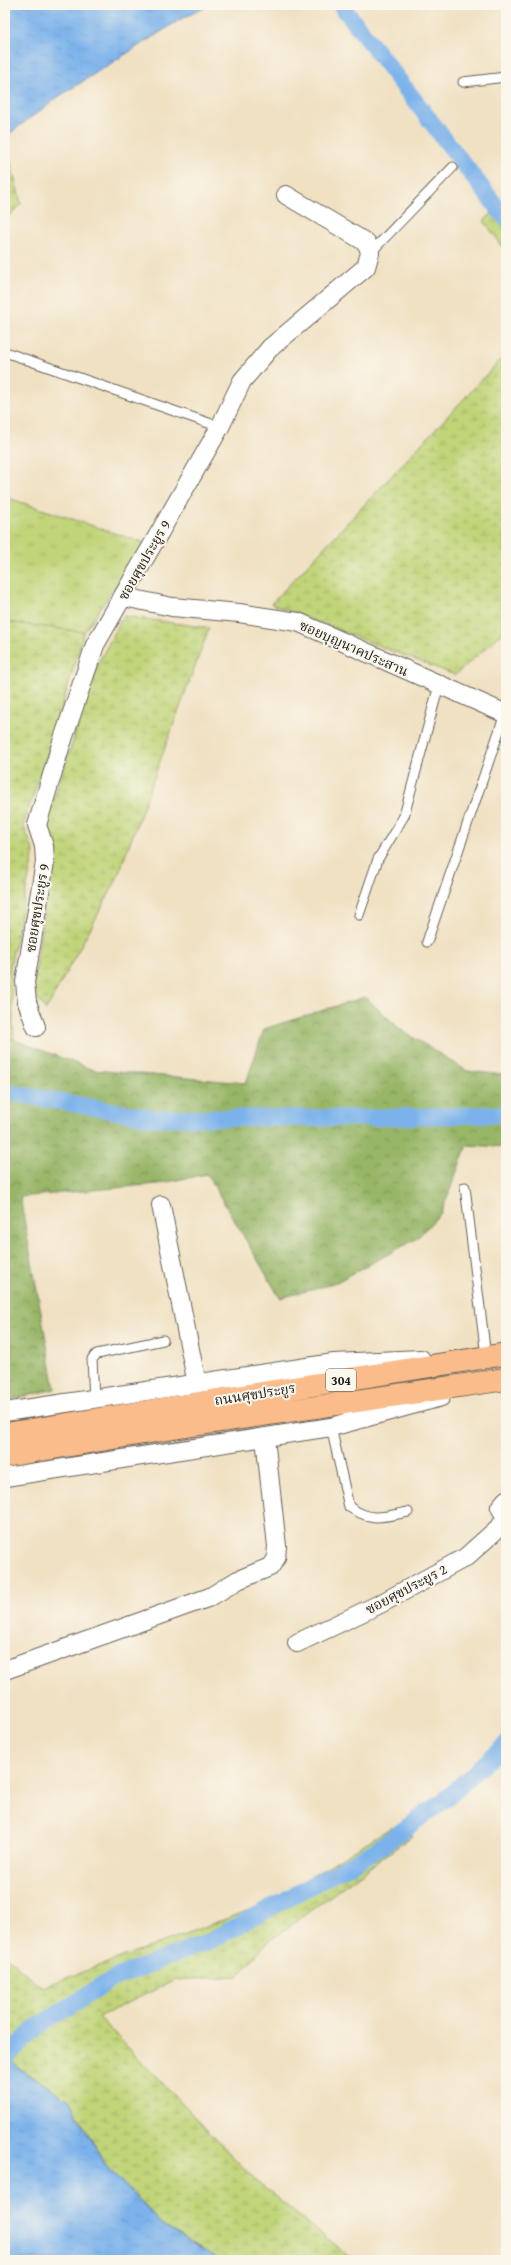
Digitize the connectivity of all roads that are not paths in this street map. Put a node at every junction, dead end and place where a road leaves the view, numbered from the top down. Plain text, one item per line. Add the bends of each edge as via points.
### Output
1 (506, 78) edge
2 (463, 82) dead end
3 (453, 167) dead end
4 (286, 194) dead end
5 (370, 253) junction
6 (5, 352) edge
7 (220, 427) junction
8 (124, 597) junction
9 (439, 685) junction
10 (506, 714) edge
11 (359, 915) dead end
12 (427, 942) dead end
13 (36, 1026) dead end
14 (465, 1187) dead end
15 (161, 1205) dead end
16 (164, 1340) dead end
17 (496, 1355) edge
18 (503, 1380) edge
19 (197, 1384) junction
20 (94, 1399) junction
21 (5, 1412) edge
22 (178, 1416) junction
23 (331, 1427) junction
24 (5, 1434) edge
25 (265, 1438) junction
26 (5, 1456) edge
27 (5, 1477) edge
28 (506, 1500) edge
29 (408, 1512) dead end
30 (506, 1518) edge
31 (506, 1521) edge
32 (297, 1643) dead end
33 (5, 1670) edge

1 - 2 lane
3 - 5 lane
4 - 5 street via 367,243
5 - 7 street, ซอยศุขประยูร 9 via 366,267 270,348 242,381
6 - 7 lane
7 - 8 street, ซอยศุขประยูร 9
8 - 9 street, ซอยบุญนาคประสาน via 172,607 298,622
8 - 13 street, ซอยศุขประยูร 9 via 95,645 37,825 44,846 45,862 25,982 27,1002
9 - 10 street, ซอยบุญนาคประสาน
9 - 11 lane via 404,816 378,859
10 - 12 lane
14 - 17 lane
15 - 19 street
16 - 20 lane via 97,1354 92,1359 91,1368
17 - 19 street via 334,1363
17 - 22 main road, ถนนศุขประยูร / 304
18 - 22 main road, ถนนศุขประยูร / 304
18 - 23 street
19 - 20 street
20 - 21 street
22 - 24 main road, ถนนศุขประยูร / 304
22 - 26 main road, ถนนศุขประยูร / 304
23 - 25 street
23 - 29 lane via 349,1507 363,1516 380,1518
25 - 27 street
25 - 33 street via 277,1546 276,1558 270,1567 238,1580 210,1597
28 - 30 street via 500,1507
31 - 32 street, ซอยศุขประยูร 2 via 466,1557 382,1603

